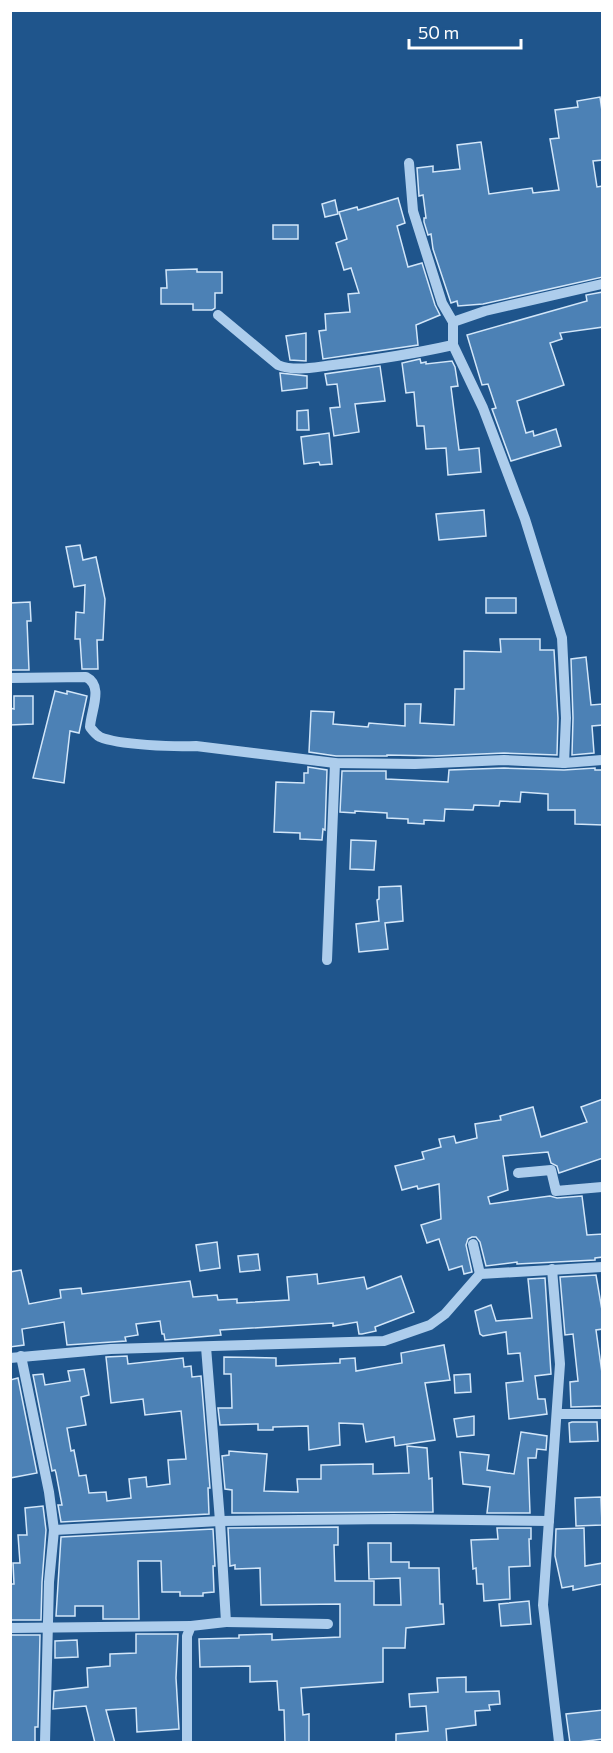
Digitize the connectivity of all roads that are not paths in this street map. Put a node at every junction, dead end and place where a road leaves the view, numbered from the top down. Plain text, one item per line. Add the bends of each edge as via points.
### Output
1 (409, 163) dead end
2 (603, 284) edge
3 (218, 315) dead end
4 (453, 322) junction
5 (453, 345) junction
6 (10, 678) edge
7 (603, 760) edge
8 (336, 762) junction
9 (564, 762) junction
10 (327, 960) dead end
11 (518, 1173) dead end
12 (603, 1187) edge
13 (473, 1244) dead end
14 (603, 1267) edge
15 (552, 1269) junction
16 (480, 1274) junction
17 (206, 1347) junction
18 (16, 1357) edge
19 (557, 1414) junction
20 (603, 1414) edge
21 (220, 1521) junction
22 (549, 1521) junction
23 (54, 1530) junction
24 (226, 1622) junction
25 (328, 1624) dead end
26 (191, 1626) junction
27 (10, 1628) edge
28 (49, 1628) junction
29 (45, 1743) edge
30 (187, 1743) edge
31 (559, 1743) edge

1 - 4 street via 413,211 442,303
2 - 4 street
3 - 5 street via 286,368 396,357
4 - 5 street
5 - 9 street via 483,408 525,519 562,638
6 - 8 street via 92,680 96,689 90,727 102,738
7 - 9 street
8 - 9 street
8 - 10 street
11 - 12 street via 550,1170 556,1191
13 - 16 street
14 - 15 street
15 - 16 street
15 - 19 street via 560,1364
16 - 17 street via 445,1314 430,1325 384,1341
17 - 18 street
17 - 21 street
18 - 23 street via 49,1492
19 - 20 street
19 - 22 street
21 - 22 street
21 - 23 street
21 - 24 street
22 - 31 street via 543,1605
23 - 28 street
24 - 25 street
24 - 26 street
26 - 28 street
26 - 30 street via 187,1636
27 - 28 street
28 - 29 street

